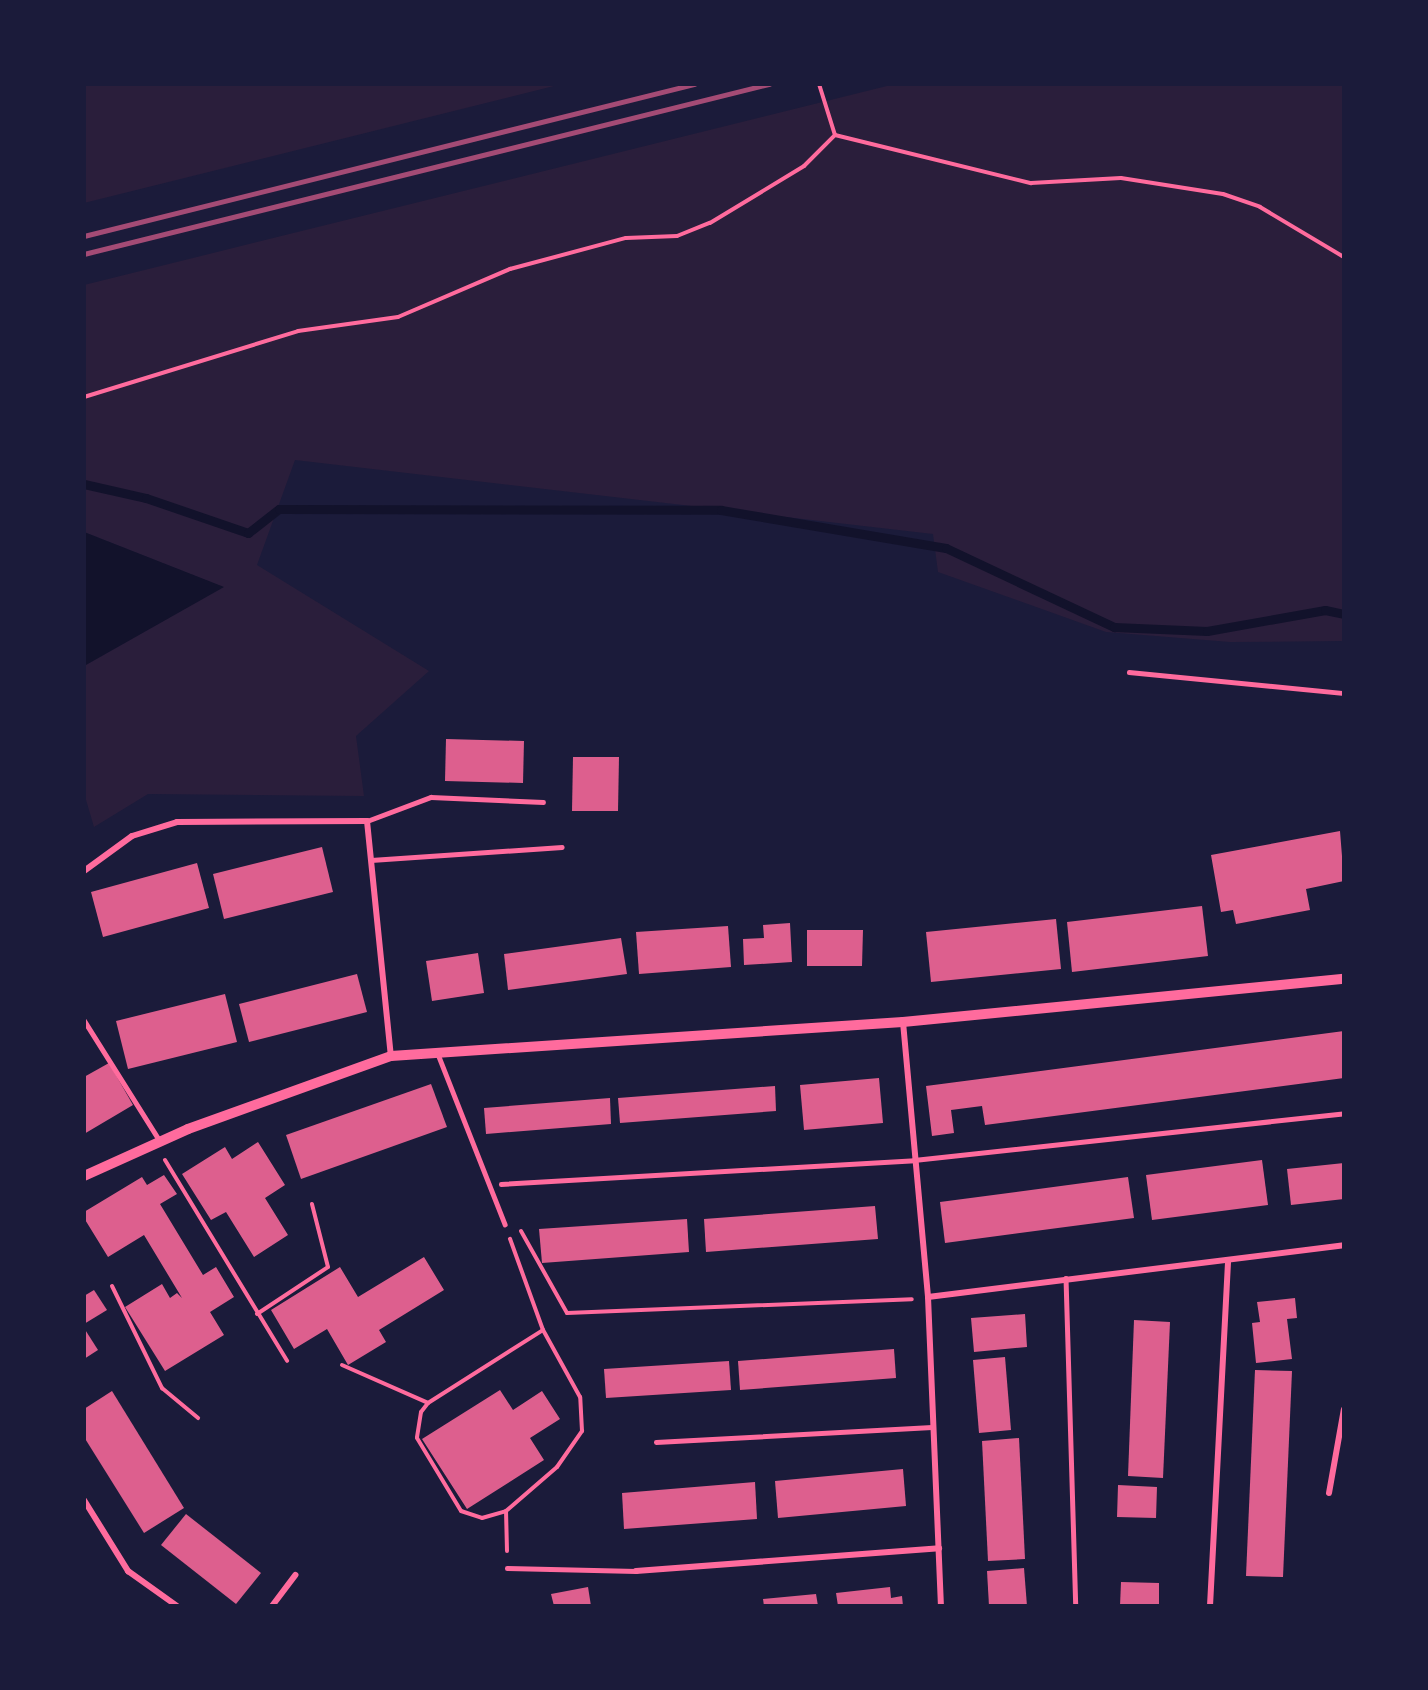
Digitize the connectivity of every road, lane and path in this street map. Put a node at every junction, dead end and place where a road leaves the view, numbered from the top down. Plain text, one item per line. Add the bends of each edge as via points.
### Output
1 (819, 84) edge
2 (835, 135) junction
3 (1344, 257) edge
4 (84, 397) edge
5 (1129, 672) dead end
6 (1344, 693) edge
7 (543, 802) dead end
8 (367, 821) junction
9 (562, 847) dead end
10 (371, 860) junction
11 (84, 871) edge
12 (1344, 979) edge
13 (84, 1020) edge
14 (903, 1022) junction
15 (437, 1052) junction
16 (391, 1056) junction
17 (1344, 1113) edge
18 (158, 1143) junction
19 (914, 1160) junction
20 (84, 1176) edge
21 (501, 1184) dead end
22 (312, 1204) dead end
23 (505, 1224) joint
24 (1344, 1245) edge
25 (1228, 1262) junction
26 (1066, 1278) junction
27 (112, 1286) dead end
28 (928, 1298) junction
29 (567, 1313) dead end
30 (257, 1314) junction
31 (543, 1330) junction
32 (287, 1361) dead end
33 (342, 1365) dead end
34 (428, 1403) junction
35 (1344, 1409) edge
36 (198, 1418) dead end
37 (932, 1427) junction
38 (656, 1442) dead end
39 (1329, 1493) dead end
40 (84, 1500) edge
41 (506, 1511) junction
42 (939, 1548) junction
43 (507, 1568) joint
44 (636, 1571) joint
45 (295, 1575) dead end
46 (177, 1606) edge
47 (272, 1606) edge
48 (941, 1606) edge
49 (1076, 1606) edge
50 (1210, 1606) edge

1 - 2 path
2 - 3 path via 1031,183 1121,178 1223,194 1260,207
2 - 4 path via 804,166 711,223 677,236 626,238 510,269 398,317 298,331
5 - 6 lane
7 - 8 lane via 431,797
8 - 10 street
8 - 11 street via 177,822 132,836
9 - 10 lane
10 - 16 street
12 - 14 street
13 - 18 lane
14 - 15 street
14 - 19 street
15 - 16 street
15 - 23 lane
16 - 18 street
17 - 19 lane
18 - 20 street
18 - 30 path via 250,1292
19 - 21 lane
19 - 28 street
22 - 30 path via 328,1267
23 - 31 path
24 - 25 street
25 - 26 street
25 - 50 street
26 - 28 street
26 - 49 lane
27 - 36 path via 122,1315 162,1388
28 - 29 path
28 - 37 street
30 - 32 path
31 - 34 path
31 - 41 path via 580,1397 582,1431 556,1467
33 - 34 path
34 - 41 path via 420,1412 417,1438 461,1511 482,1518
35 - 39 street
37 - 38 lane
37 - 42 street
40 - 46 street via 128,1571
41 - 43 path
42 - 44 street
42 - 48 street
43 - 44 lane
45 - 47 street

